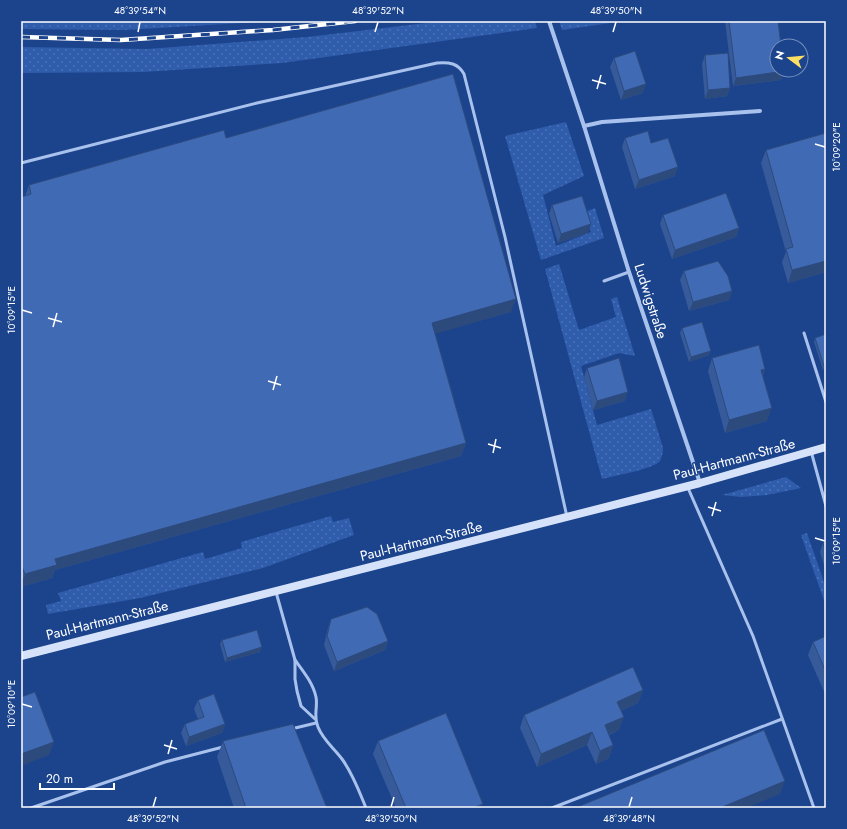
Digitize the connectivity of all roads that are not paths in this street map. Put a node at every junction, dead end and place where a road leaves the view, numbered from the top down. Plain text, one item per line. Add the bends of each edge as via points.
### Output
1 (549, 21) edge
2 (760, 111) dead end
3 (584, 126) junction
4 (21, 163) edge
5 (629, 272) junction
6 (604, 281) dead end
7 (804, 333) dead end
8 (826, 402) edge
9 (826, 447) edge
10 (811, 452) junction
11 (700, 483) junction
12 (687, 486) junction
13 (826, 506) edge
14 (568, 517) junction
15 (276, 591) junction
16 (21, 656) edge
17 (295, 660) junction
18 (782, 719) junction
19 (315, 721) junction
20 (287, 730) edge
21 (228, 745) edge
22 (31, 808) edge
23 (366, 808) edge
24 (552, 808) edge
25 (814, 808) edge

1 - 3 street, Ludwigstraße
2 - 3 street via 602,122
3 - 5 street, Ludwigstraße
4 - 14 lane via 257,103 437,62 452,63 461,68 505,237
5 - 6 lane
5 - 11 street, Ludwigstraße
7 - 8 lane
9 - 10 main road, Paul-Hartmann-Straße
10 - 11 main road, Paul-Hartmann-Straße
10 - 13 lane
11 - 12 main road, Paul-Hartmann-Straße
12 - 14 main road, Paul-Hartmann-Straße
12 - 18 lane via 753,636
14 - 15 main road, Paul-Hartmann-Straße
15 - 16 main road, Paul-Hartmann-Straße
15 - 17 lane
17 - 19 lane via 306,675 316,698
17 - 19 lane via 295,679 301,706
18 - 24 lane
18 - 25 lane
19 - 20 lane
19 - 23 lane via 323,737 341,757
21 - 22 lane via 165,762

